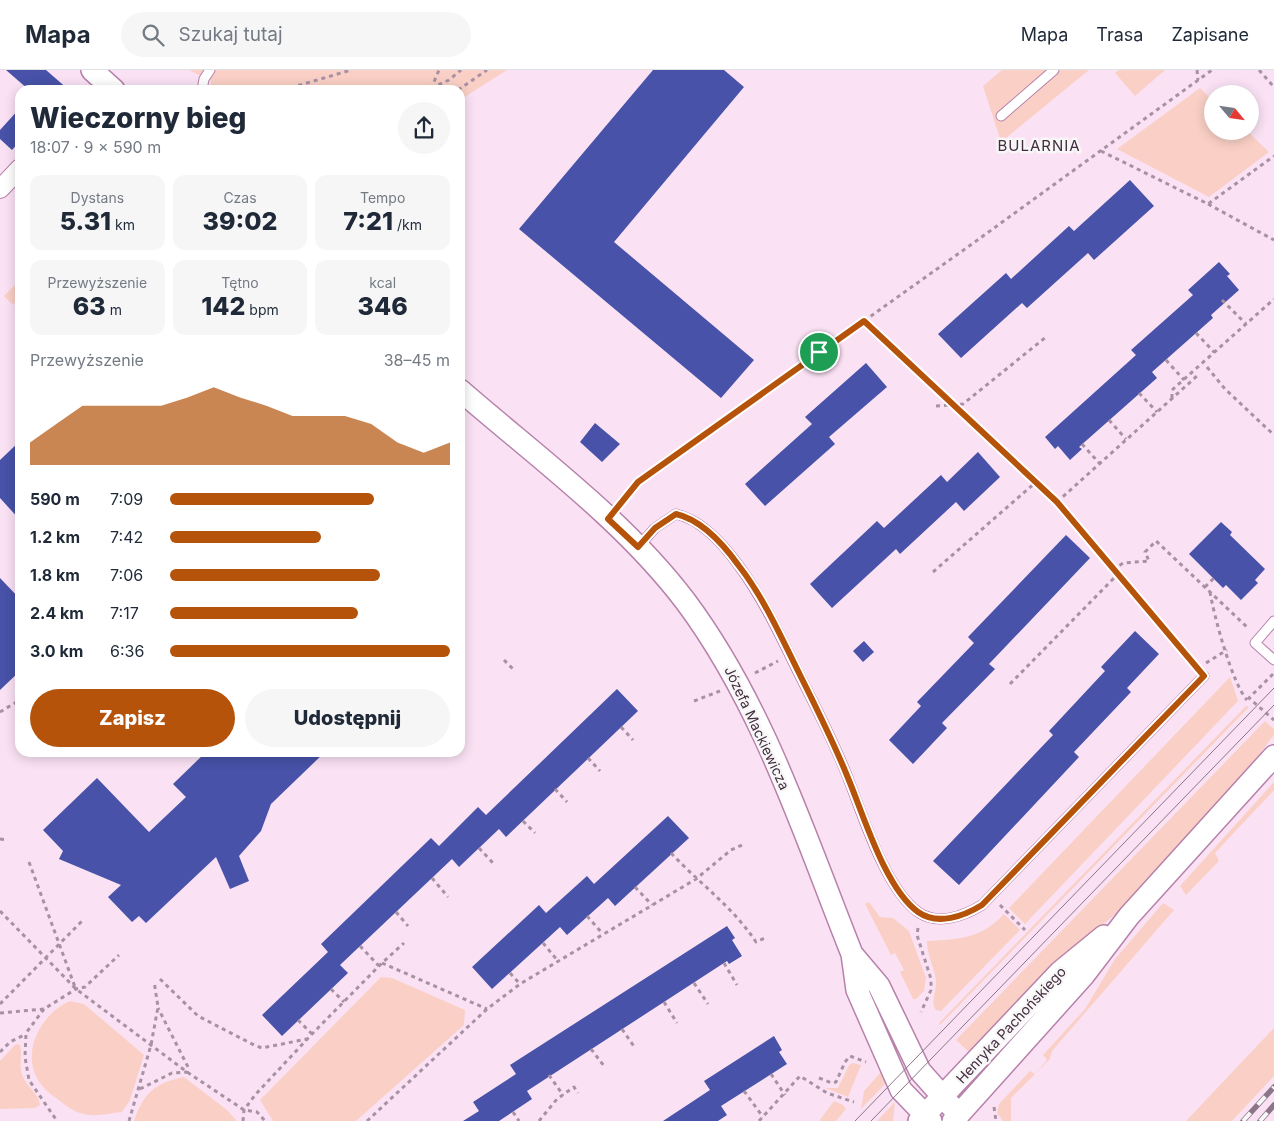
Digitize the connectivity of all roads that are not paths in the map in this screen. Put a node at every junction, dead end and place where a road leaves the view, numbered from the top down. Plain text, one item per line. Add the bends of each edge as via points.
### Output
1 (210, 70) edge
2 (1054, 70) edge
3 (203, 85) edge
4 (1001, 116) dead end
5 (15, 173) edge
6 (0, 189) edge
7 (465, 394) edge
8 (638, 547) junction
9 (1274, 621) edge
10 (1274, 660) edge
11 (1204, 676) road end
12 (1274, 756) edge
13 (1129, 916) junction
14 (852, 954) junction
15 (942, 1098) junction
16 (925, 1119) edge
17 (959, 1119) edge

1 - 3 lane
2 - 4 lane
5 - 6 street
7 - 8 street, Józefa Mackiewicza
8 - 11 lane via 655,528 676,514 688,517 704,528 740,566 778,631 833,741 888,874 907,902 928,916 952,918 982,905
8 - 14 street, Józefa Mackiewicza via 685,601 738,682 770,749
9 - 10 lane via 1255,643
12 - 13 street, Henryka Pachońskiego
13 - 15 street, Henryka Pachońskiego via 1060,972
13 - 17 street, Henryka Pachońskiego via 1084,975
14 - 15 street, Józefa Mackiewicza via 879,986 917,1066
14 - 16 street, Józefa Mackiewicza via 857,990 901,1090
15 - 16 street, Henryka Pachońskiego
15 - 17 street, Józefa Mackiewicza

